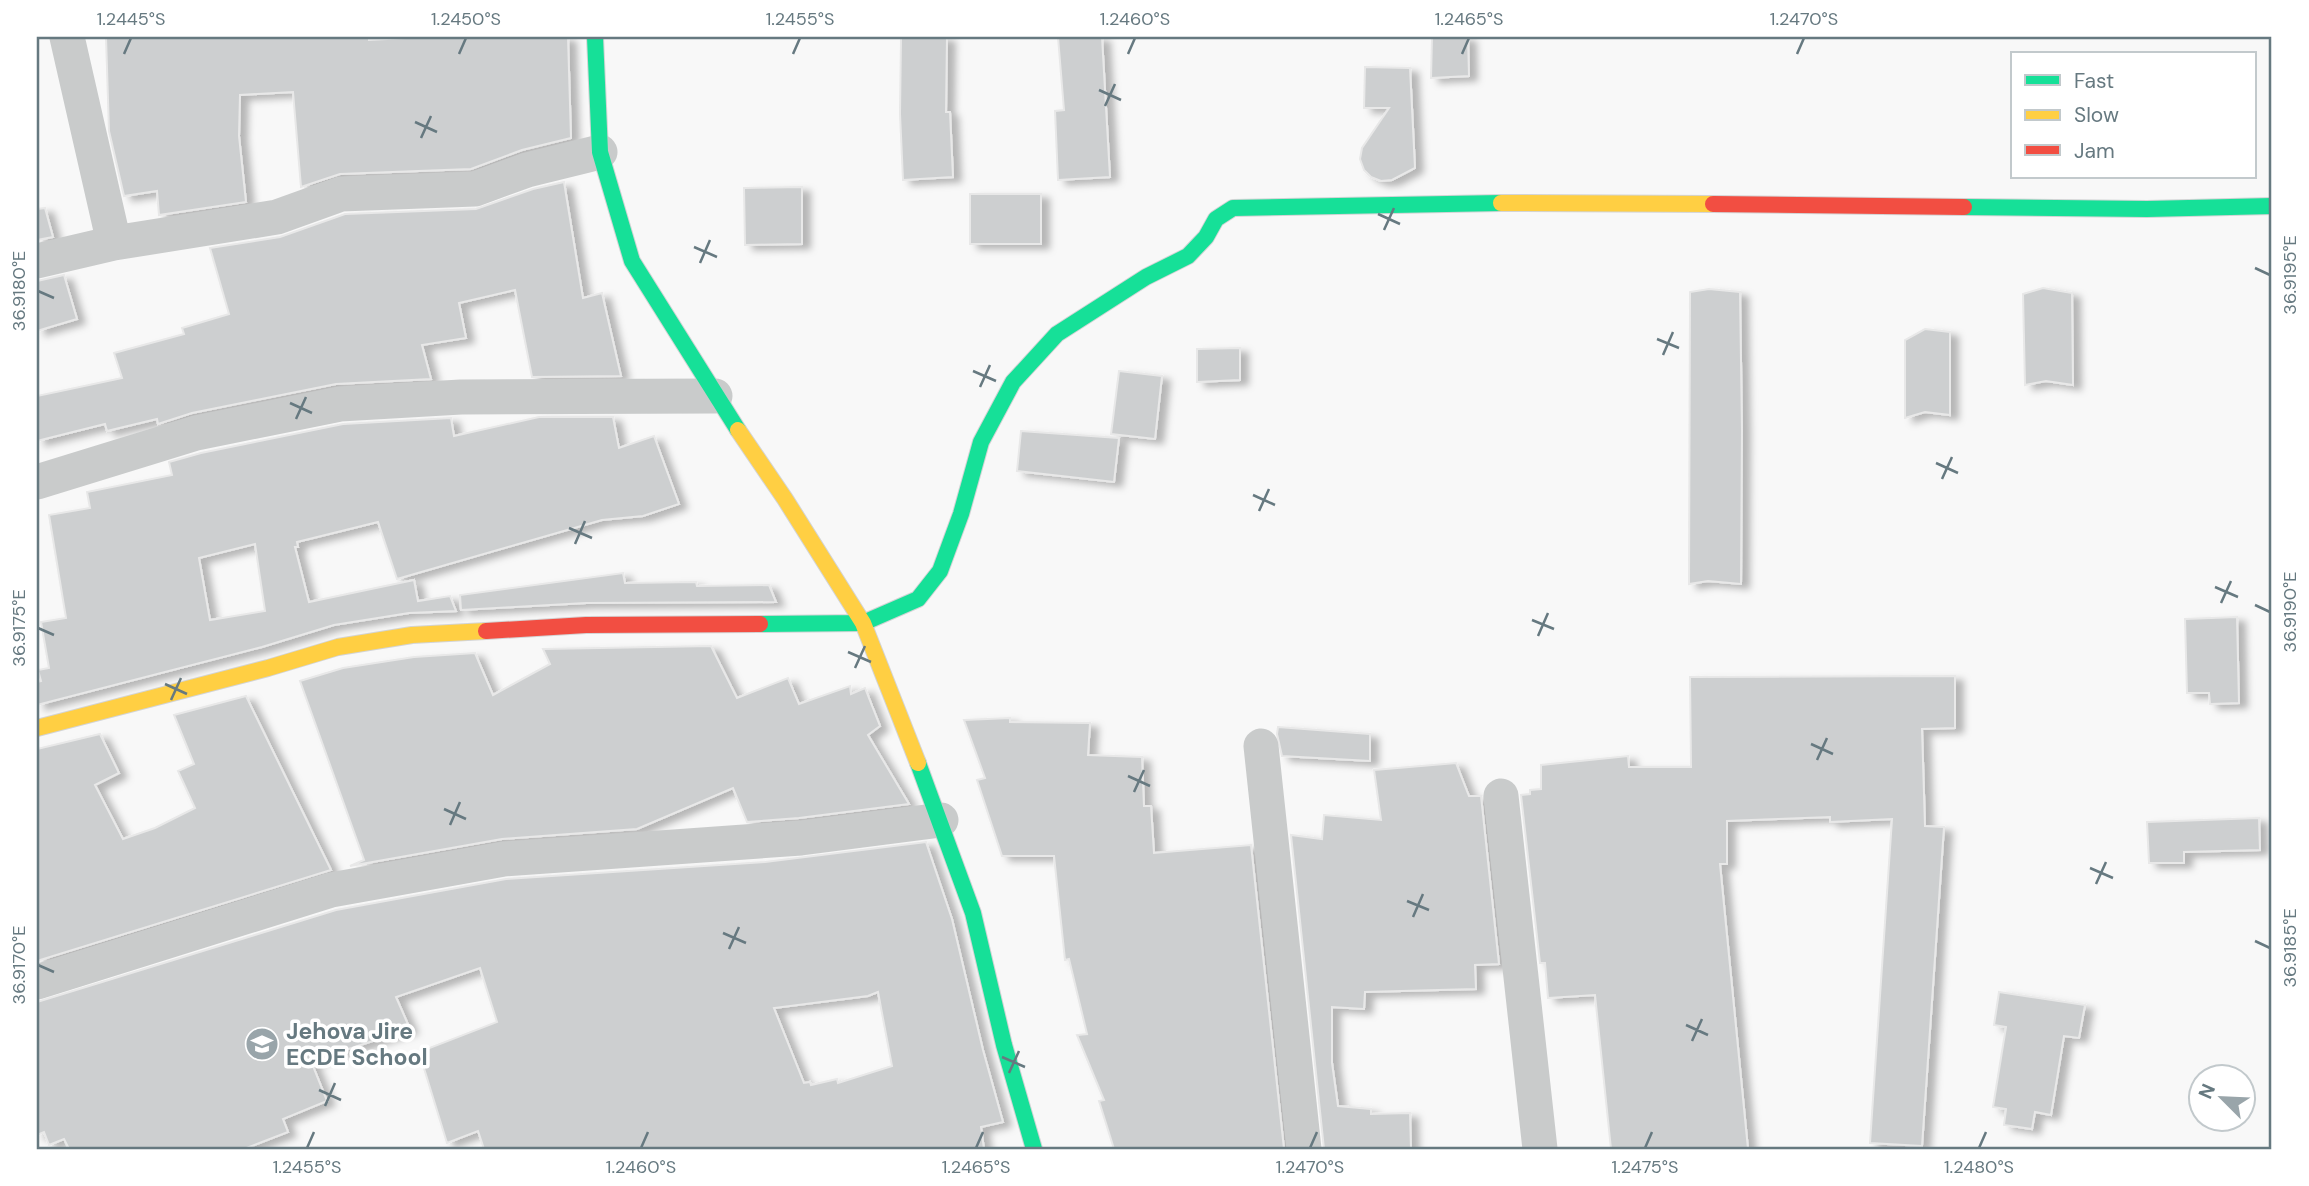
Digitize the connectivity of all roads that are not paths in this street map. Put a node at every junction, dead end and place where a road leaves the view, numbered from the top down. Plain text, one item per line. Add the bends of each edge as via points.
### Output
1 (67, 37) edge
2 (595, 37) edge
3 (600, 152) junction
4 (2272, 206) edge
5 (114, 243) junction
6 (37, 261) edge
7 (715, 396) junction
8 (37, 482) edge
9 (863, 624) junction
10 (37, 728) edge
11 (1261, 746) dead end
12 (1502, 796) dead end
13 (941, 820) junction
14 (37, 982) edge
15 (1034, 1149) edge
16 (1304, 1149) edge
17 (1540, 1149) edge

1 - 5 street
2 - 3 street
3 - 5 street via 475,189 341,194 278,217
3 - 7 street via 632,261
4 - 9 street via 2147,209 1586,202 1233,208 1216,219 1188,256 1057,334 1013,382 981,442 940,571 918,599
5 - 6 street
7 - 8 street via 461,397 340,404 196,433
7 - 9 street
9 - 10 street via 586,625 412,635 338,647
9 - 13 street
11 - 16 street
12 - 17 street
13 - 14 street via 801,838 504,859 344,887
13 - 15 street via 973,913

